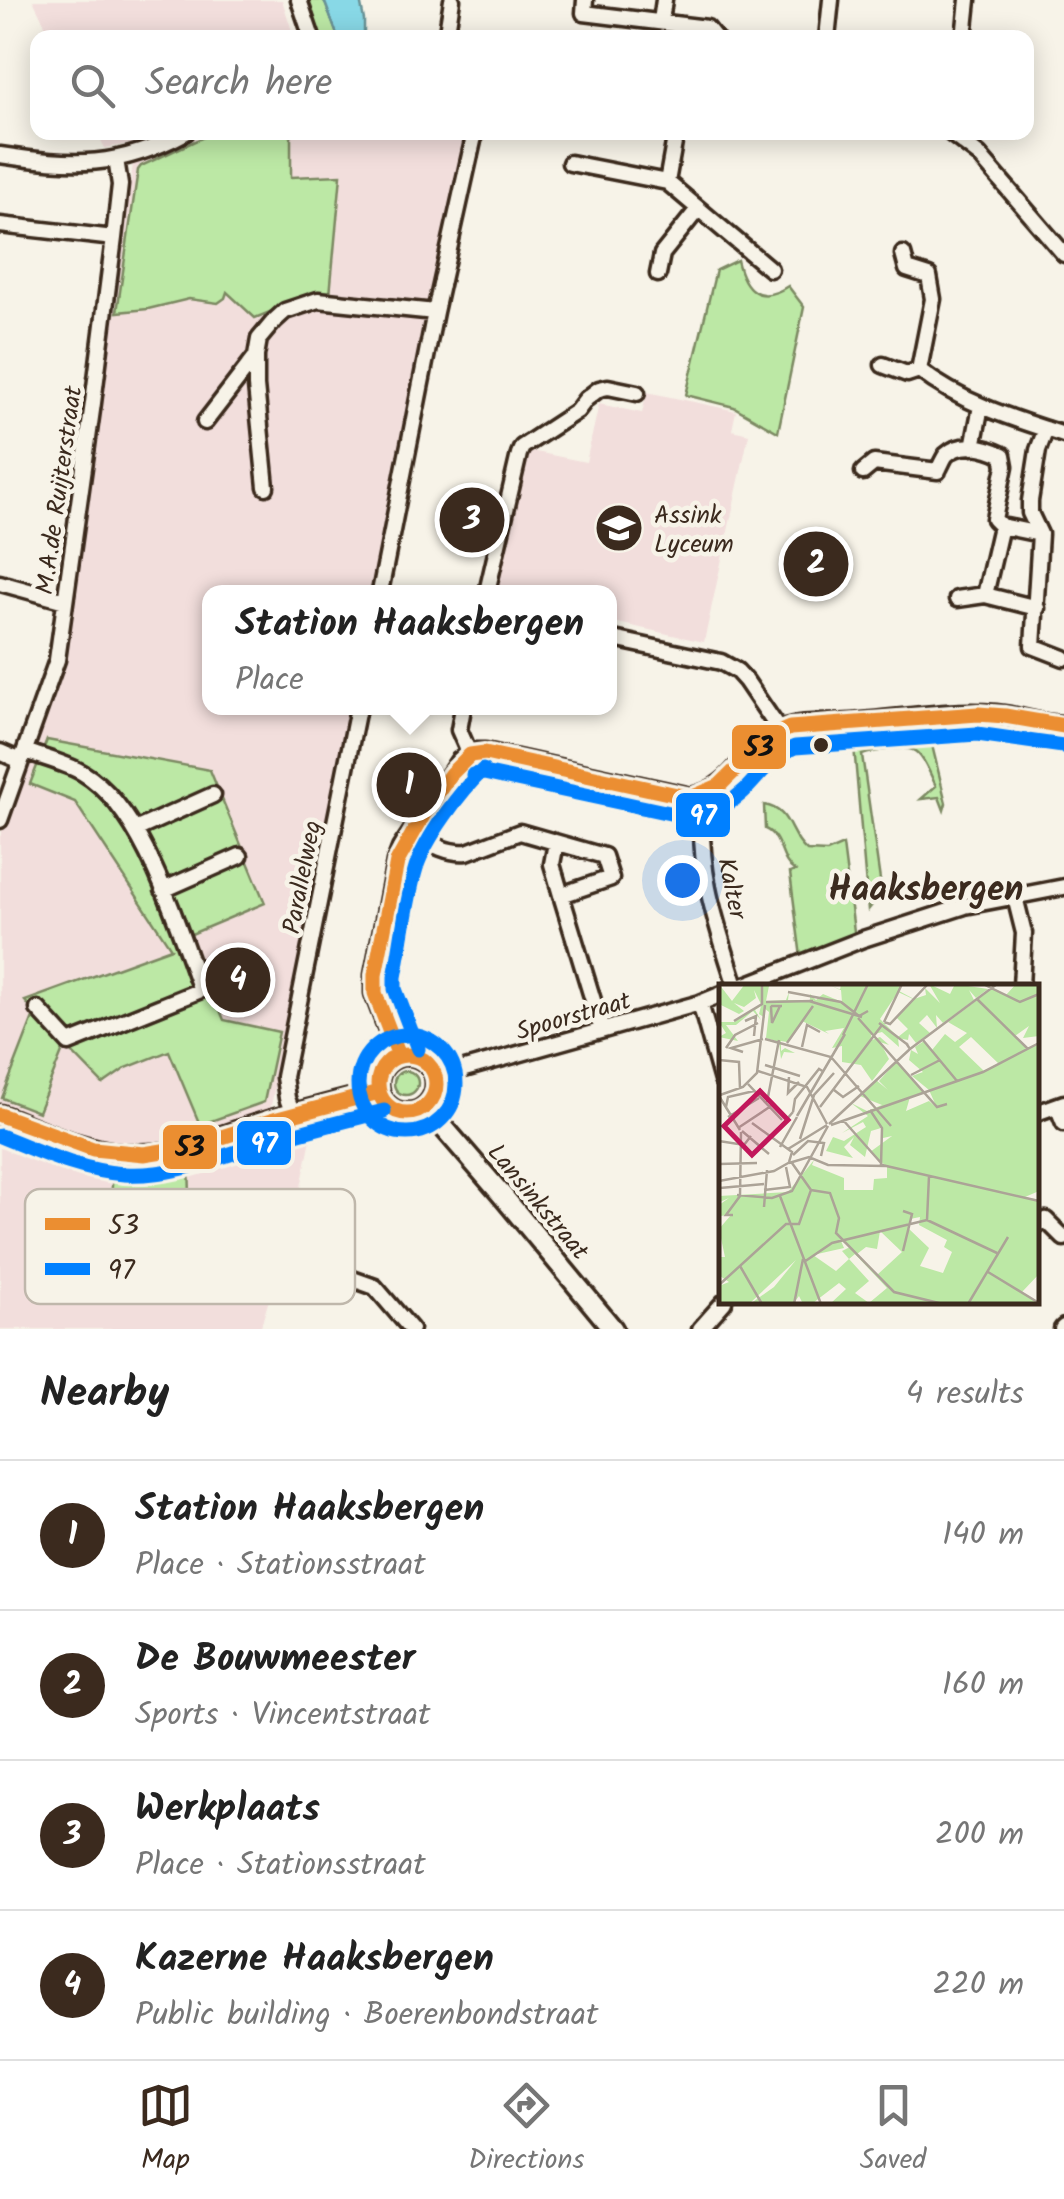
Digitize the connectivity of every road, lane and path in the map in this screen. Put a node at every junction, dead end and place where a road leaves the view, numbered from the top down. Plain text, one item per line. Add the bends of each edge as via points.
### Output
1 (298, 0) edge
2 (452, 0) edge
3 (585, 0) edge
4 (664, 0) edge
5 (831, 0) edge
6 (968, 0) edge
7 (661, 21) junction
8 (309, 30) edge
9 (447, 30) edge
10 (709, 30) edge
11 (829, 30) edge
12 (965, 30) edge
13 (168, 140) edge
14 (473, 140) edge
15 (675, 140) edge
16 (959, 140) edge
17 (0, 155) edge
18 (116, 158) junction
19 (570, 163) dead end
20 (667, 182) junction
21 (698, 209) junction
22 (0, 225) edge
23 (114, 238) junction
24 (904, 254) dead end
25 (1064, 254) edge
26 (770, 269) dead end
27 (658, 274) dead end
28 (435, 312) junction
29 (256, 356) junction
30 (883, 365) dead end
31 (919, 370) junction
32 (636, 393) dead end
33 (982, 406) junction
34 (205, 422) dead end
35 (1046, 430) junction
36 (1064, 436) edge
37 (974, 447) junction
38 (863, 472) dead end
39 (266, 487) dead end
40 (1001, 526) junction
41 (1040, 534) junction
42 (0, 583) edge
43 (381, 585) edge
44 (489, 585) edge
45 (985, 595) junction
46 (957, 599) dead end
47 (65, 601) junction
48 (1037, 608) junction
49 (617, 640) edge
50 (1064, 658) edge
51 (357, 715) edge
52 (462, 715) edge
53 (1064, 726) edge
54 (780, 731) junction
55 (0, 752) edge
56 (470, 755) junction
57 (23, 756) junction
58 (213, 795) dead end
59 (702, 796) junction
60 (0, 820) edge
61 (135, 830) junction
62 (412, 833) junction
63 (556, 843) junction
64 (240, 856) dead end
65 (1064, 887) edge
66 (163, 890) junction
67 (561, 894) junction
68 (1015, 897) junction
69 (738, 984) edge
70 (744, 984) edge
71 (1021, 984) edge
72 (719, 995) edge
73 (700, 1002) junction
74 (38, 1009) dead end
75 (602, 1030) junction
76 (398, 1056) junction
77 (719, 1071) edge
78 (439, 1076) junction
79 (379, 1092) junction
80 (1060, 1105) edge
81 (426, 1107) junction
82 (294, 1114) junction
83 (0, 1115) edge
84 (1064, 1123) edge
85 (1039, 1224) edge
86 (1064, 1238) edge
87 (355, 1280) edge
88 (722, 1304) edge
89 (411, 1329) edge
90 (613, 1329) edge
91 (700, 1329) edge

1 - 8 street
2 - 9 street
3 - 7 street via 584,12
4 - 7 street
5 - 11 street
6 - 12 street
7 - 10 street
13 - 18 street
14 - 28 street
15 - 20 street
16 - 25 street
17 - 18 street via 69,164
18 - 23 street, M.A.de Ruijterstraat
19 - 20 street
20 - 21 street
21 - 26 street
21 - 27 street via 662,254
22 - 23 street
23 - 47 street, M.A.de Ruijterstraat
24 - 31 street via 907,269 929,276 933,298
28 - 29 street via 318,300 274,320
28 - 43 street
29 - 34 street
29 - 39 street
30 - 31 street via 907,374
31 - 33 street
32 - 44 street via 599,388 522,448
33 - 35 street
33 - 37 street
35 - 36 street
35 - 41 street via 1030,501
37 - 38 street via 945,456 938,471 874,462
37 - 40 street via 1003,456 994,519
40 - 41 street
40 - 45 street
41 - 48 street
42 - 47 street
45 - 46 street
45 - 48 street
47 - 57 street, M.A.de Ruijterstraat via 56,660
48 - 50 street via 1033,646
49 - 54 street via 721,662 737,671
51 - 82 street, Parallelweg via 284,1077
52 - 56 street via 459,730
53 - 54 street via 965,714
54 - 59 street
55 - 57 street
56 - 59 street
56 - 62 street
57 - 60 street, M.A.de Ruijterstraat
57 - 61 street via 82,772 119,804
58 - 61 street
59 - 69 street, Kalter via 705,882
61 - 66 street
62 - 63 street via 457,853 520,832
62 - 76 street via 397,862 376,974 376,994
63 - 67 street via 552,864
63 - 67 street via 604,856 611,878
64 - 66 street
65 - 68 street
66 - 74 street via 201,990 69,1043
67 - 75 street
68 - 70 street via 864,939
68 - 71 street via 1024,932
72 - 73 street, Spoorstraat
73 - 75 street, Spoorstraat
73 - 77 street
75 - 78 street, Spoorstraat
76 - 78 street via 419,1056
76 - 79 street via 380,1073
78 - 81 street
79 - 81 street via 395,1111
79 - 82 street
80 - 84 street
81 - 90 street, Lansinkstraat
82 - 83 street via 196,1147 144,1155 78,1145
85 - 86 street via 1046,1220
87 - 89 street via 376,1288
88 - 91 street

